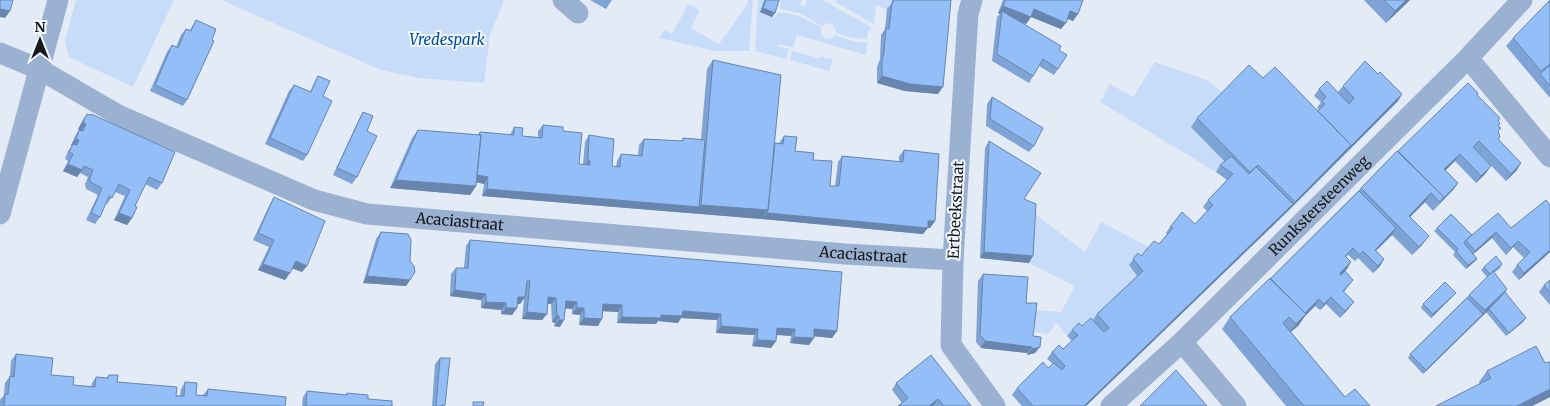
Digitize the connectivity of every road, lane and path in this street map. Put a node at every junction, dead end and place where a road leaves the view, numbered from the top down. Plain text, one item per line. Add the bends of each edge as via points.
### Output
1 (58, 0) edge
2 (972, 0) edge
3 (1522, 0) edge
4 (0, 53) edge
5 (1468, 58) junction
6 (39, 69) junction
7 (1550, 157) edge
8 (0, 214) edge
9 (953, 260) junction
10 (1182, 342) junction
11 (995, 406) edge
12 (1111, 406) edge
13 (1236, 406) edge

1 - 6 street
2 - 9 street, Ertbeekstraat via 968,14
3 - 5 street, Runkstersteenweg
4 - 6 street, Acaciastraat
5 - 7 street
5 - 10 street, Runkstersteenweg
6 - 8 street
6 - 9 street, Acaciastraat via 129,120 314,200 367,214
9 - 11 street, Ertbeekstraat via 951,345
10 - 12 street, Runkstersteenweg
10 - 13 street

